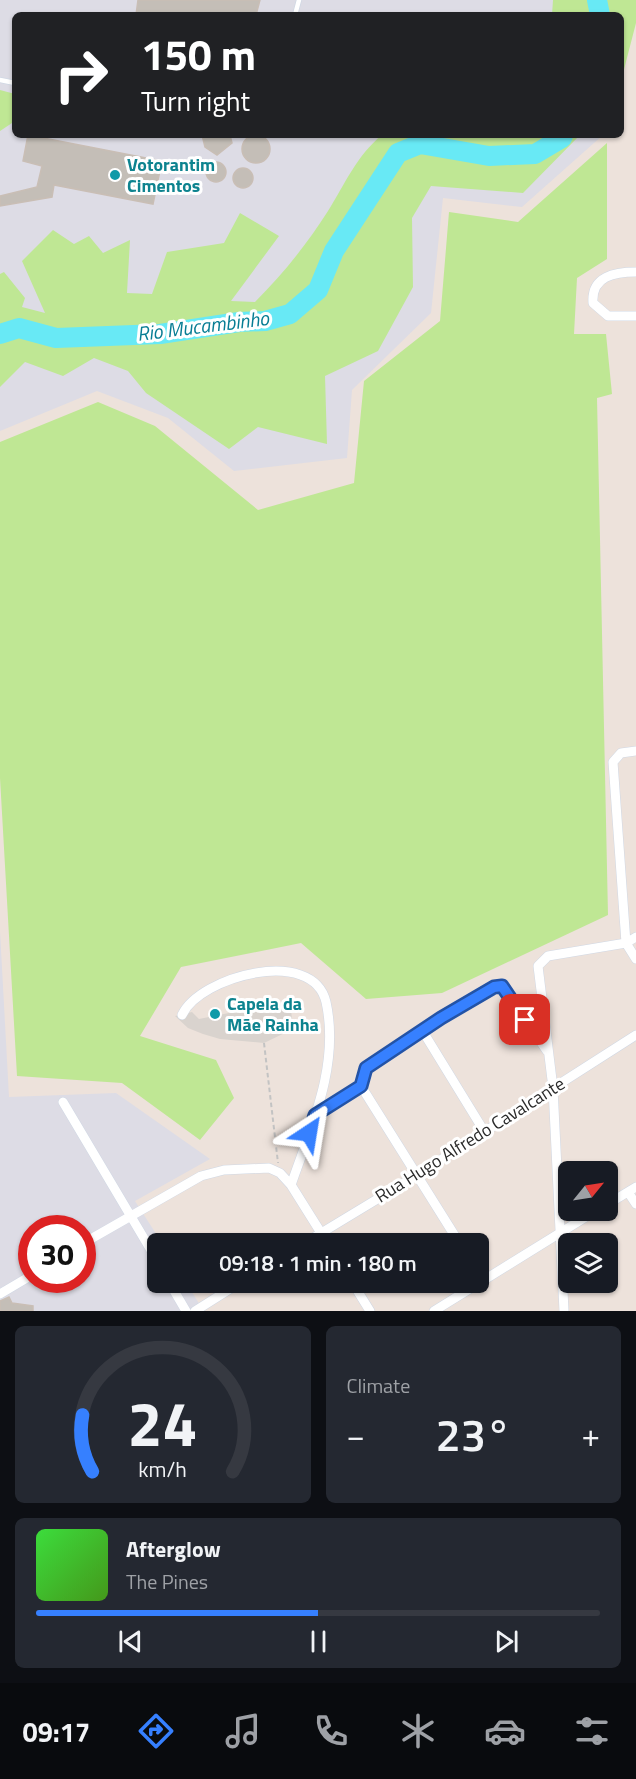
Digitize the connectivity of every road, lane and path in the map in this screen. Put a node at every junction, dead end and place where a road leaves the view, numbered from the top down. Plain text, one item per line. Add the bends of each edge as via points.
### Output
1 (636, 272) edge
2 (636, 316) edge
3 (636, 752) edge
4 (636, 937) edge
5 (626, 944) junction
6 (636, 958) edge
7 (182, 1014) dead end
8 (422, 1030) junction
9 (636, 1035) edge
10 (264, 1043) dead end
11 (549, 1054) junction
12 (361, 1086) junction
13 (553, 1088) junction
14 (63, 1102) dead end
15 (315, 1115) junction
16 (484, 1131) junction
17 (280, 1173) junction
18 (417, 1175) junction
19 (291, 1185) junction
20 (632, 1190) edge
21 (618, 1198) edge
22 (636, 1204) edge
23 (131, 1215) junction
24 (580, 1221) edge
25 (321, 1232) joint
26 (453, 1233) edge
27 (559, 1233) edge
28 (561, 1233) edge
29 (558, 1235) edge
30 (96, 1236) edge
31 (147, 1243) edge
32 (489, 1273) edge
33 (18, 1283) edge
34 (176, 1293) edge
35 (224, 1293) edge
36 (359, 1293) edge
37 (460, 1293) edge
38 (563, 1293) edge
39 (0, 1294) edge
40 (186, 1311) edge
41 (195, 1311) edge
42 (370, 1311) edge
43 (434, 1311) edge
44 (564, 1311) edge

1 - 2 street via 610,274 598,283 593,296 603,314
3 - 5 street via 621,753 613,762
4 - 5 street
5 - 6 street
5 - 11 street via 548,956 538,966
7 - 15 street via 194,999 248,974 286,972 310,981 325,999 328,1017 326,1077
8 - 11 street via 502,986
8 - 12 street via 366,1068
8 - 16 street
9 - 13 street, Rua Hugo Alfredo Cavalcante
10 - 17 path
11 - 13 street
12 - 15 street
12 - 18 street
13 - 16 street, Rua Hugo Alfredo Cavalcante
13 - 27 street
14 - 23 street
15 - 19 street
16 - 18 street, Rua Hugo Alfredo Cavalcante
17 - 19 street
17 - 23 street via 269,1168 212,1172
18 - 25 street, Rua Hugo Alfredo Cavalcante
18 - 26 street
19 - 25 street
20 - 21 street
20 - 22 street
23 - 30 street
23 - 31 street
24 - 28 street
29 - 32 street
33 - 39 street
34 - 40 street
35 - 41 street
36 - 42 street
37 - 43 street
38 - 44 street

